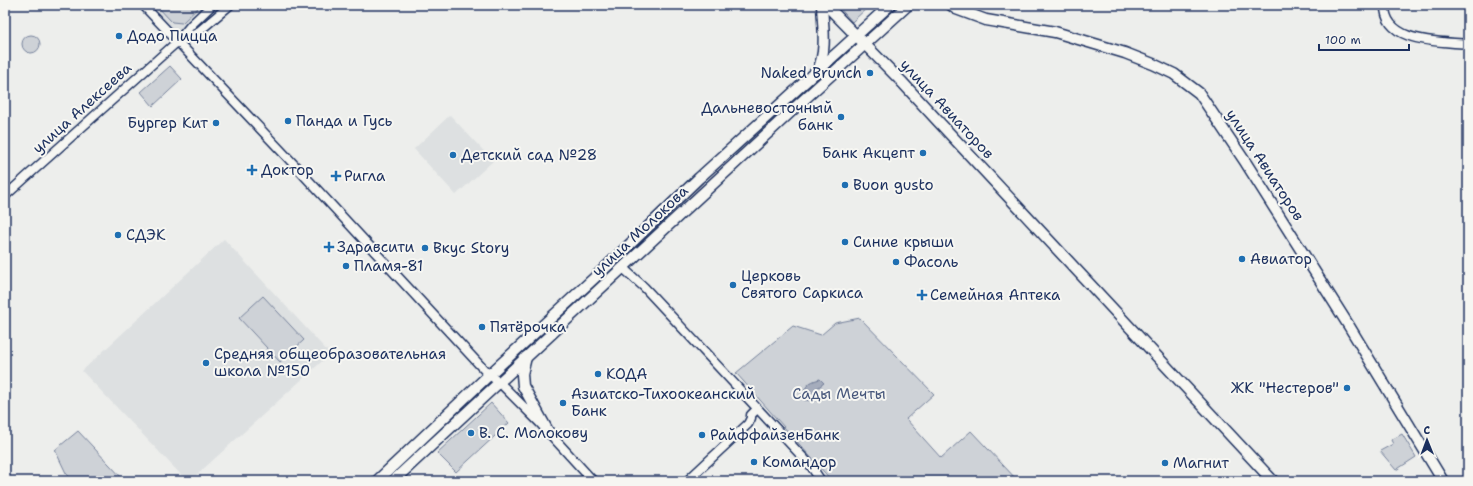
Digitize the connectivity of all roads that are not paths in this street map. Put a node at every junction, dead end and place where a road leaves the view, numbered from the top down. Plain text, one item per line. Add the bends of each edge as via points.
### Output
1 (143, 5) edge
2 (212, 5) edge
3 (230, 5) edge
4 (822, 5) edge
5 (826, 5) edge
6 (890, 5) edge
7 (908, 5) edge
8 (951, 5) edge
9 (1384, 5) edge
10 (857, 36) junction
11 (177, 42) junction
12 (1468, 44) edge
13 (865, 45) junction
14 (816, 73) junction
15 (5, 196) edge
16 (623, 268) junction
17 (526, 357) junction
18 (489, 375) junction
19 (499, 382) junction
20 (757, 409) junction
21 (549, 433) junction
22 (377, 481) edge
23 (393, 481) edge
24 (593, 481) edge
25 (687, 481) edge
26 (821, 481) edge
27 (1273, 481) edge
28 (1443, 481) edge

1 - 11 street
2 - 11 street, улица Алексеева via 190,25
3 - 11 street, улица Алексеева via 197,33
4 - 14 main road via 824,47
5 - 10 main road, улица Авиаторов
6 - 10 main road, улица Молокова
7 - 13 main road, улица Молокова
8 - 28 main road, улица Авиаторов via 986,20 1055,32 1125,54 1174,74 1199,93 1350,326
9 - 12 street via 1394,28 1405,35 1415,39
10 - 13 main road, улица Авиаторов
10 - 14 main road, улица Молокова
11 - 15 street, улица Алексеева
11 - 18 street
13 - 16 main road, улица Молокова
13 - 27 main road, улица Авиаторов
14 - 18 main road, улица Молокова via 699,178 604,270
16 - 17 main road, улица Молокова
16 - 20 street via 644,287
17 - 19 main road, улица Молокова
17 - 21 main road via 522,374 524,386
18 - 19 street
18 - 22 main road, улица Молокова
19 - 21 street
19 - 23 main road, улица Молокова
20 - 25 street via 751,415 748,424
20 - 26 street via 811,466
21 - 24 street

